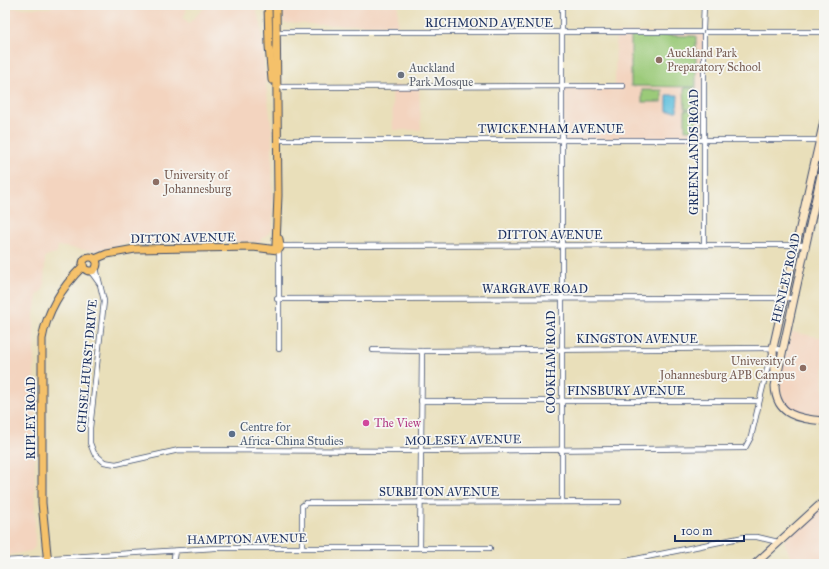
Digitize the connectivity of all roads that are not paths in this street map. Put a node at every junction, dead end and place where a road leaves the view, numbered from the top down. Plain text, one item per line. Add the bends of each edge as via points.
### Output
1 (276, 5) edge
2 (562, 5) edge
3 (704, 5) edge
4 (267, 6) edge
5 (276, 32) junction
6 (704, 32) junction
7 (824, 32) edge
8 (562, 33) junction
9 (562, 86) junction
10 (623, 86) dead end
11 (276, 87) junction
12 (276, 105) junction
13 (824, 121) edge
14 (704, 139) junction
15 (277, 140) junction
16 (561, 140) junction
17 (822, 140) edge
18 (824, 161) edge
19 (704, 245) junction
20 (805, 245) junction
21 (797, 246) junction
22 (278, 247) junction
23 (562, 247) junction
24 (92, 267) junction
25 (793, 298) junction
26 (278, 299) junction
27 (561, 299) junction
28 (784, 299) junction
29 (278, 349) dead end
30 (373, 350) dead end
31 (562, 350) junction
32 (781, 350) junction
33 (422, 351) junction
34 (773, 352) junction
35 (775, 378) junction
36 (421, 401) junction
37 (562, 401) junction
38 (759, 401) junction
39 (824, 421) edge
40 (746, 447) joint
41 (562, 449) junction
42 (179, 450) joint
43 (420, 451) junction
44 (824, 501) edge
45 (420, 502) junction
46 (562, 502) junction
47 (619, 502) dead end
48 (778, 542) junction
49 (302, 548) junction
50 (420, 548) junction
51 (490, 548) dead end
52 (175, 551) junction
53 (5, 561) edge
54 (48, 561) edge
55 (174, 564) edge
56 (612, 564) edge
57 (755, 564) edge

1 - 5 main road
2 - 8 street, COOKHAM ROAD
3 - 6 street, GREENLANDS ROAD
4 - 12 main road via 269,59
5 - 8 street, RICHMOND AVENUE
5 - 11 main road
6 - 7 street, RICHMOND AVENUE
6 - 8 street, RICHMOND AVENUE
6 - 14 street, GREENLANDS ROAD
8 - 9 street, COOKHAM ROAD
9 - 10 street
9 - 11 street
9 - 16 street, COOKHAM ROAD
11 - 12 main road
12 - 15 main road
13 - 17 main road, HENLEY ROAD
14 - 16 street, TWICKENHAM AVENUE
14 - 17 street, TWICKENHAM AVENUE
14 - 19 street, GREENLANDS ROAD
15 - 16 street, TWICKENHAM AVENUE
15 - 22 main road
16 - 23 street, COOKHAM ROAD
17 - 21 main road, HENLEY ROAD
18 - 20 main road, HENLEY ROAD
19 - 21 street, DITTON AVENUE
19 - 23 street, DITTON AVENUE
20 - 21 street, DITTON AVENUE
20 - 25 main road, HENLEY ROAD
21 - 28 main road, HENLEY ROAD
22 - 23 street, DITTON AVENUE
22 - 24 main road, DITTON AVENUE via 130,249 114,253
22 - 26 street
23 - 27 street, COOKHAM ROAD
24 - 42 street, CHISELHURST DRIVE via 101,286 104,301 90,428 90,443 93,450 104,462 116,464
24 - 54 main road, RIPLEY ROAD via 72,280 60,294 44,328 42,503
25 - 28 street, WARGRAVE ROAD
25 - 32 main road, HENLEY ROAD
26 - 27 street, WARGRAVE ROAD
26 - 29 street
27 - 28 street, WARGRAVE ROAD
27 - 31 street, COOKHAM ROAD
28 - 34 main road, HENLEY ROAD
30 - 33 street, KINGSTON AVENUE
31 - 33 street, KINGSTON AVENUE
31 - 34 street, KINGSTON AVENUE
31 - 37 street, COOKHAM ROAD
32 - 34 street, KINGSTON AVENUE
32 - 35 main road, HENLEY ROAD
33 - 36 street
34 - 35 main road, HENLEY ROAD
34 - 38 street, HENLEY ROAD
35 - 39 main road via 776,395 784,410 801,418
36 - 37 street, FINSBURY AVENUE
36 - 43 street
37 - 38 street, FINSBURY AVENUE
37 - 41 street, COOKHAM ROAD
38 - 40 street, HENLEY ROAD via 751,437
40 - 41 street, MOLESEY AVENUE
41 - 43 street, MOLESEY AVENUE
41 - 46 street, COOKHAM ROAD
42 - 43 street, MOLESEY AVENUE
43 - 45 street
44 - 48 main road
45 - 46 street, SURBITON AVENUE
45 - 49 street, SURBITON AVENUE via 304,503
45 - 50 street
46 - 47 street, SURBITON AVENUE
48 - 56 street via 744,537
48 - 57 main road
49 - 50 street, HAMPTON AVENUE
49 - 52 street, HAMPTON AVENUE via 214,548
50 - 51 street, HAMPTON AVENUE
52 - 54 street, HAMPTON AVENUE
52 - 55 street
53 - 54 street, HAMPTON AVENUE

